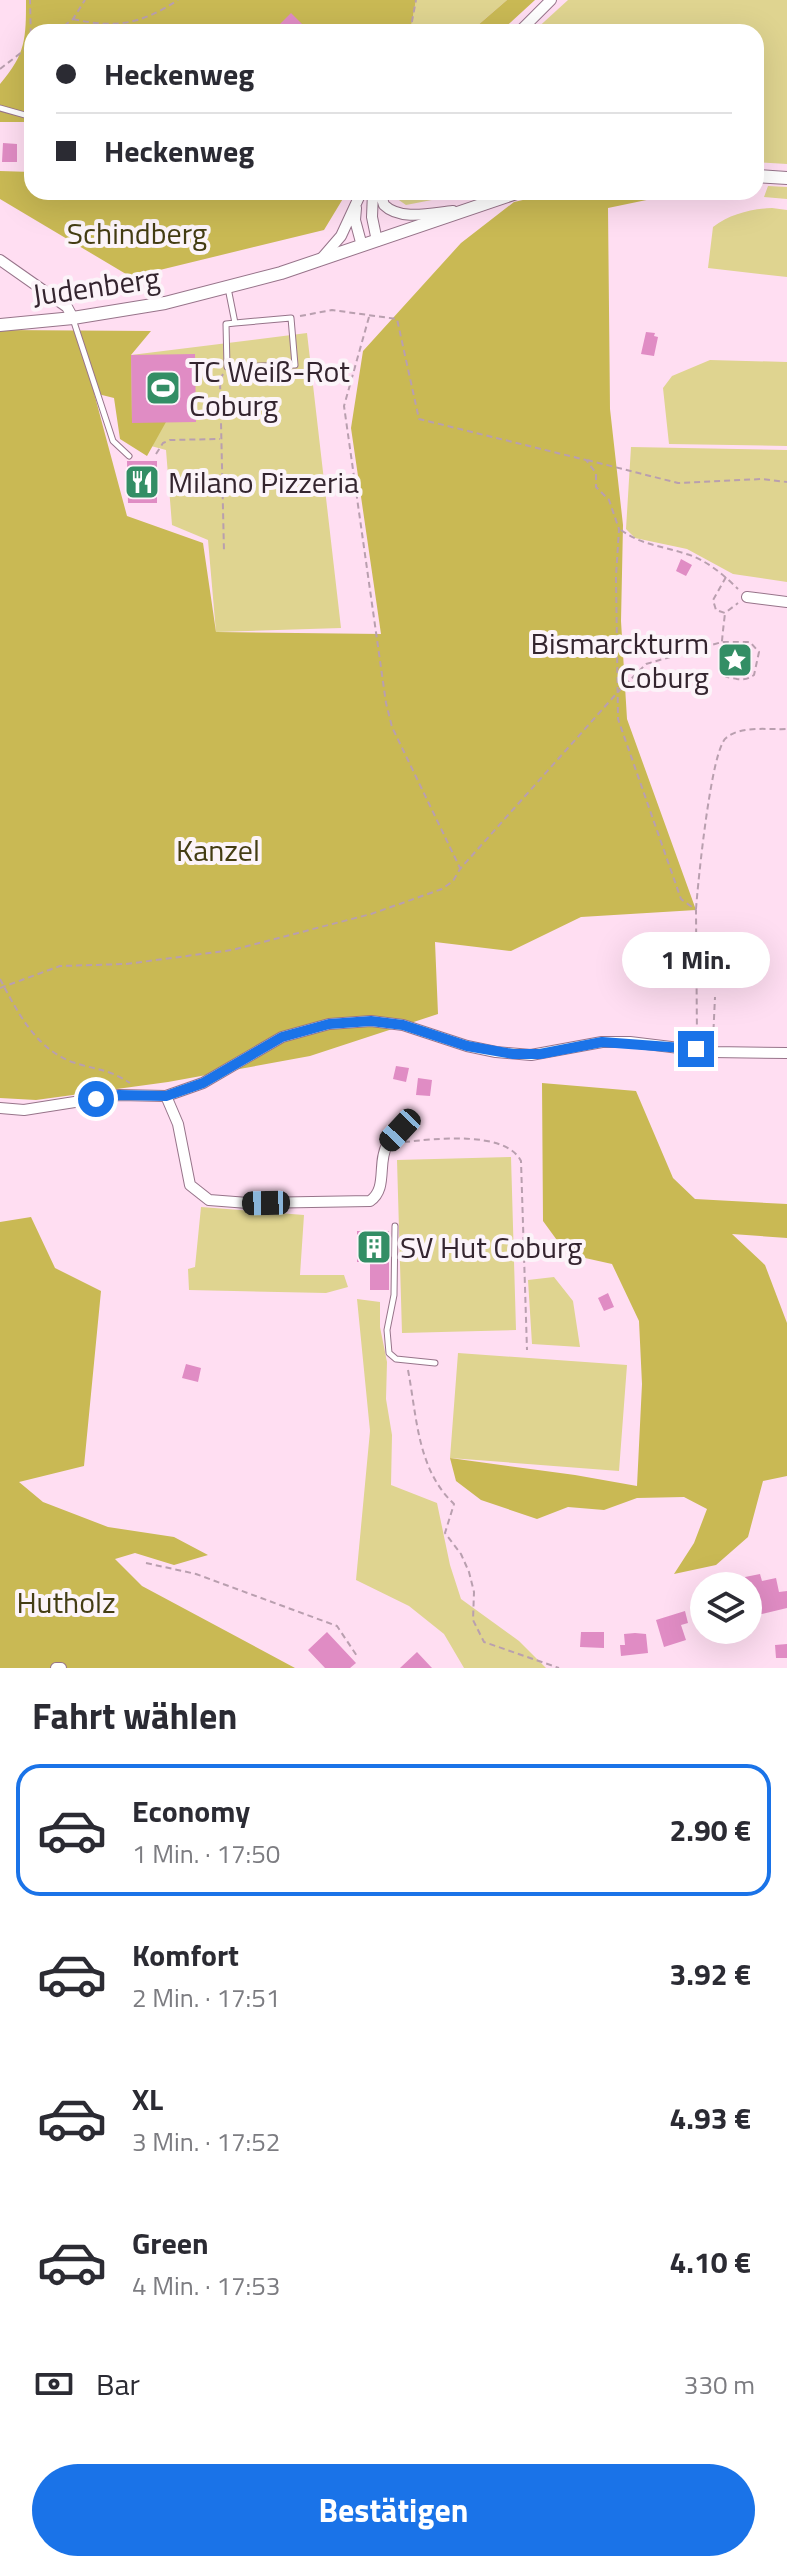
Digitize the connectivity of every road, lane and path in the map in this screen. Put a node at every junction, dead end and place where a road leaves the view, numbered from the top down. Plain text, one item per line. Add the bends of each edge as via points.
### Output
1 (30, 0) edge
2 (85, 0) edge
3 (178, 0) edge
4 (416, 0) edge
5 (551, 0) edge
6 (73, 19) junction
7 (31, 24) edge
8 (66, 24) edge
9 (110, 24) edge
10 (122, 24) edge
11 (412, 24) edge
12 (527, 24) edge
13 (24, 50) edge
14 (0, 69) edge
15 (0, 108) edge
16 (24, 115) edge
17 (764, 177) edge
18 (787, 178) edge
19 (359, 200) edge
20 (360, 200) edge
21 (373, 200) edge
22 (382, 200) edge
23 (497, 200) edge
24 (475, 208) junction
25 (377, 241) junction
26 (362, 246) junction
27 (0, 260) edge
28 (320, 260) junction
29 (228, 287) junction
30 (369, 315) junction
31 (73, 318) junction
32 (291, 318) junction
33 (235, 323) junction
34 (0, 325) edge
35 (227, 367) junction
36 (221, 438) junction
37 (156, 454) dead end
38 (129, 456) dead end
39 (586, 460) junction
40 (787, 482) edge
41 (619, 529) junction
42 (224, 552) dead end
43 (726, 577) junction
44 (747, 597) junction
45 (787, 602) edge
46 (725, 613) junction
47 (722, 642) junction
48 (617, 693) junction
49 (787, 729) edge
50 (460, 869) junction
51 (696, 910) junction
52 (0, 979) edge
53 (2, 987) edge
54 (715, 997) dead end
55 (696, 1049) junction
56 (712, 1052) junction
57 (787, 1053) edge
58 (149, 1096) junction
59 (166, 1096) junction
60 (0, 1108) edge
61 (400, 1130) dead end
62 (387, 1144) junction
63 (395, 1226) dead end
64 (527, 1350) dead end
65 (407, 1361) junction
66 (435, 1363) dead end
67 (146, 1563) dead end
68 (357, 1656) dead end
69 (559, 1668) edge

1 - 7 path
2 - 6 path
3 - 10 path via 153,16
4 - 11 path
5 - 12 street
6 - 8 path
6 - 9 path
13 - 14 path
15 - 16 lane
17 - 18 street
19 - 28 street via 341,236
20 - 26 street via 355,220
21 - 25 street
22 - 24 street via 395,212 417,214
23 - 24 street, Judenberg
24 - 25 street, Judenberg
25 - 26 street, Judenberg
26 - 28 street, Judenberg
27 - 31 street via 67,307
28 - 29 street, Judenberg
29 - 31 street, Judenberg
29 - 33 lane
30 - 32 path via 332,310
30 - 39 path via 397,319 419,419
30 - 50 path via 344,406 386,703 392,727
31 - 34 street, Judenberg
31 - 38 lane via 113,441
32 - 33 lane
32 - 35 lane via 295,365
33 - 35 lane via 226,324
35 - 36 path via 220,380
36 - 37 path via 170,440
36 - 42 path
39 - 40 path via 678,483
39 - 41 path
41 - 43 path via 635,541 690,555
41 - 48 path
43 - 44 path
43 - 46 path via 713,600 716,610
44 - 45 street
44 - 46 path
46 - 47 path
47 - 47 path via 722,674 745,680 754,675 759,652 754,644
47 - 48 path via 646,664
48 - 50 path
48 - 51 path via 626,746 681,899
49 - 51 path via 736,732 722,742
50 - 53 path via 442,889 371,914 232,950 126,964 60,966
51 - 55 path
52 - 53 path
53 - 58 path via 42,1044 72,1061 111,1071
54 - 56 path
55 - 56 street
55 - 59 street via 602,1042 531,1055 467,1046 403,1025 329,1024 282,1037 203,1083
56 - 57 street
58 - 59 street
58 - 60 street
59 - 62 street via 178,1124 190,1185 209,1200 370,1201 380,1188
61 - 62 street
62 - 64 path via 437,1138 491,1141 517,1153
63 - 65 lane via 387,1345 392,1356
65 - 66 lane
65 - 69 path via 419,1443 438,1489 454,1504 445,1533 469,1572 478,1631 484,1642
67 - 68 path via 196,1574 337,1626

